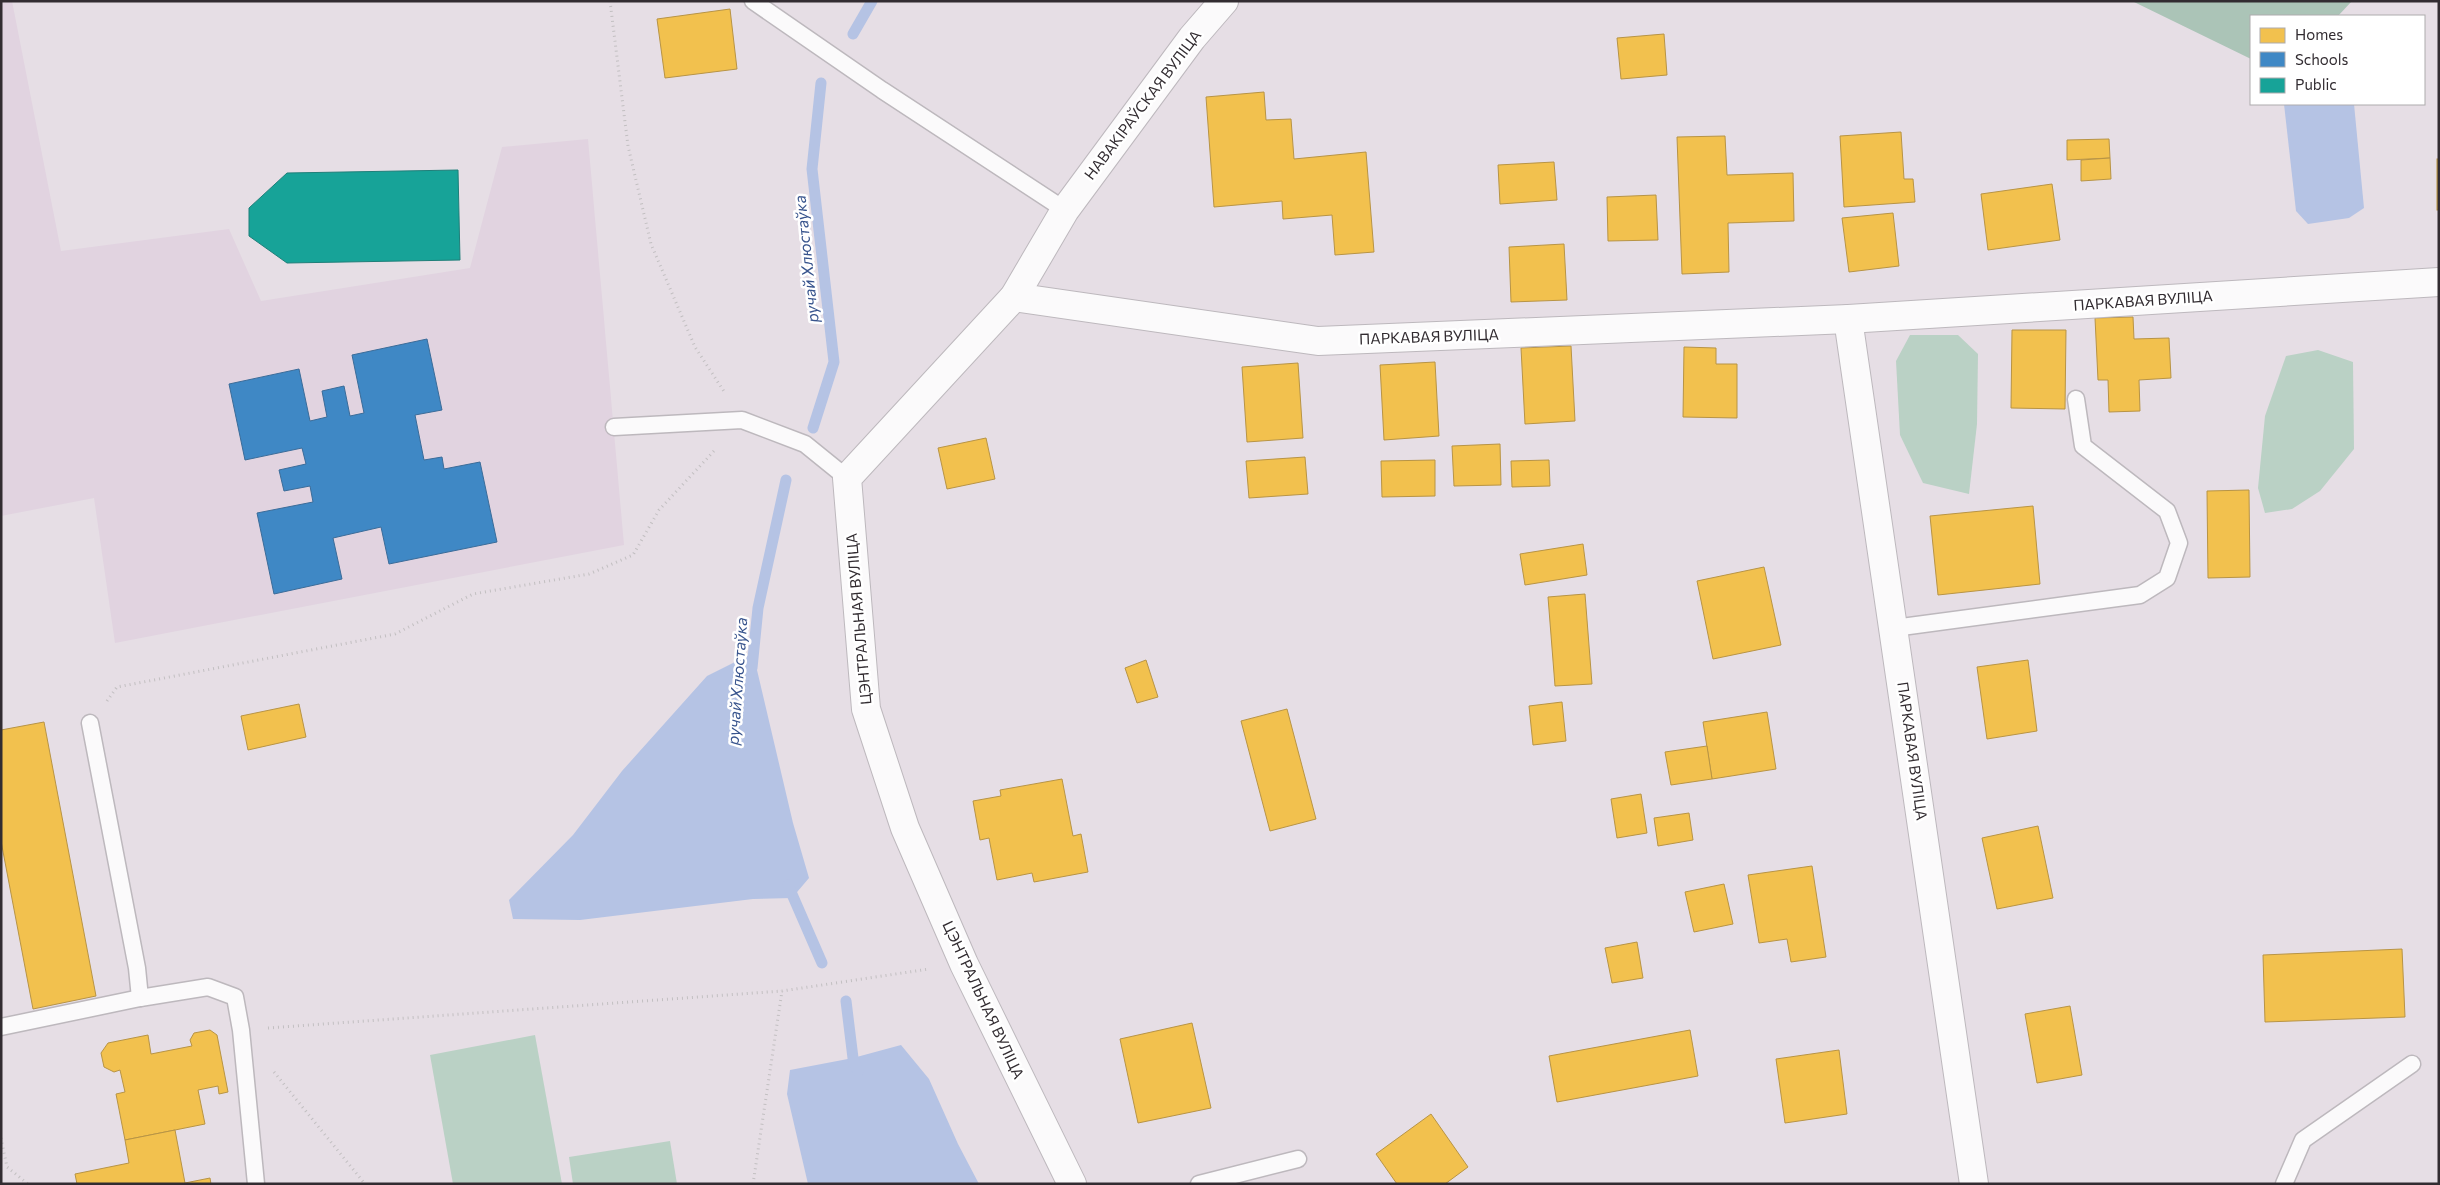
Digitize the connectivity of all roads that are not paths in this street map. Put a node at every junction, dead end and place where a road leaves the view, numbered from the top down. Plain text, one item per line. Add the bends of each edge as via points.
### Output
1 (753, 1) edge
2 (1224, 1) edge
3 (1065, 210) junction
4 (2439, 282) edge
5 (1014, 297) junction
6 (1848, 319) junction
7 (2076, 399) dead end
8 (614, 427) dead end
9 (847, 478) junction
10 (1894, 628) junction
11 (90, 724) road end
12 (140, 998) junction
13 (1, 1027) edge
14 (2412, 1064) dead end
15 (1298, 1159) dead end
16 (256, 1184) edge
17 (1072, 1184) edge
18 (1199, 1184) edge
19 (1974, 1184) edge
20 (2284, 1184) edge

1 - 3 lane
2 - 3 street, НАВАКІРАЎСКАЯ ВУЛІЦА via 1192,38
3 - 5 street
4 - 6 street, ПАРКАВАЯ ВУЛІЦА
5 - 6 street, ПАРКАВАЯ ВУЛІЦА via 1318,341
5 - 9 street
6 - 10 street, ПАРКАВАЯ ВУЛІЦА
7 - 10 lane via 2083,446 2167,511 2179,543 2167,578 2140,595
8 - 9 lane via 742,420 805,444
9 - 17 street, ЦЭНТРАЛЬНАЯ ВУЛІЦА via 866,709 905,828 964,964
10 - 19 street, ПАРКАВАЯ ВУЛІЦА
11 - 12 lane
12 - 13 lane
12 - 16 lane via 208,987 235,997
14 - 20 lane via 2303,1140
15 - 18 lane

